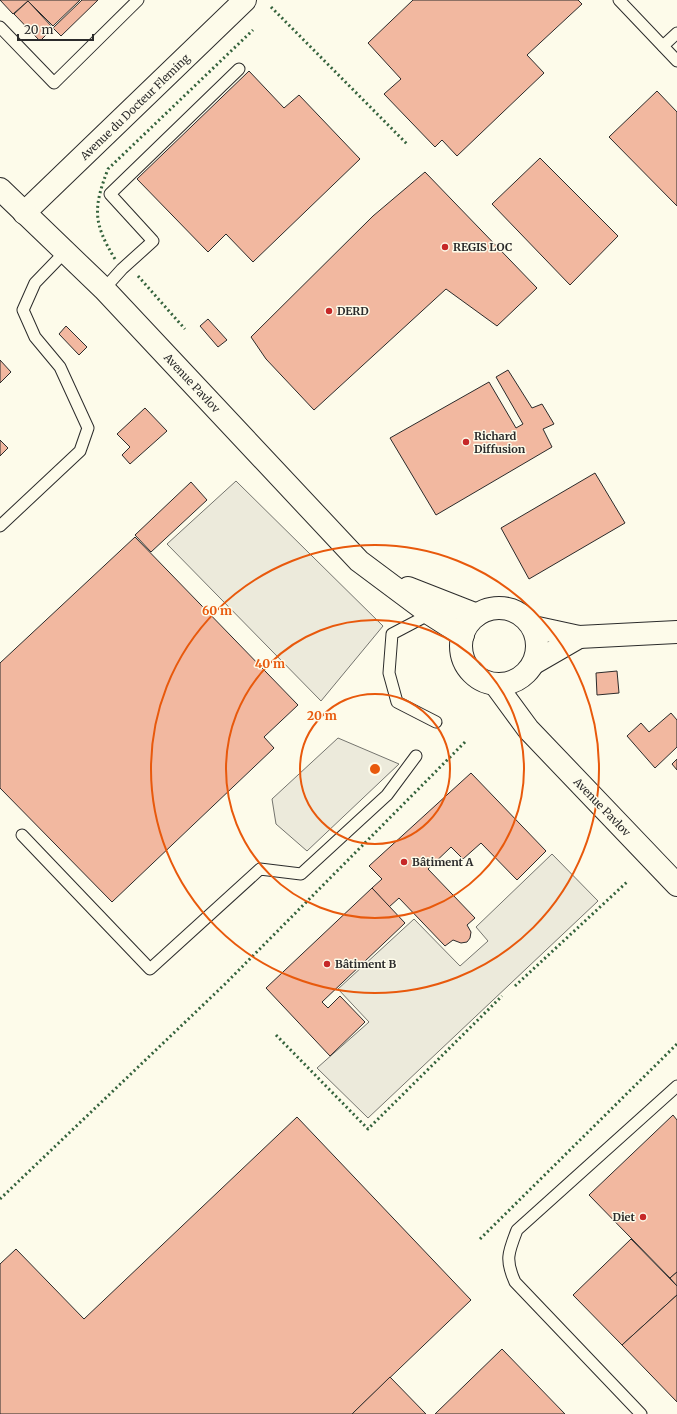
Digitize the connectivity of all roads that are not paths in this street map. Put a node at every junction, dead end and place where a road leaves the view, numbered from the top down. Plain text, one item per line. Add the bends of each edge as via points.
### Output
1 (138, 0) edge
2 (245, 0) edge
3 (621, 0) edge
4 (0, 27) edge
5 (677, 33) edge
6 (663, 46) junction
7 (677, 62) edge
8 (239, 69) dead end
9 (0, 189) edge
10 (24, 213) junction
11 (65, 252) junction
12 (104, 289) junction
13 (0, 526) edge
14 (382, 578) junction
15 (430, 614) junction
16 (477, 615) junction
17 (533, 628) junction
18 (677, 632) edge
19 (463, 634) junction
20 (579, 637) junction
21 (534, 663) junction
22 (517, 680) junction
23 (495, 684) junction
24 (436, 722) dead end
25 (528, 729) junction
26 (416, 756) dead end
27 (22, 835) dead end
28 (677, 885) edge
29 (677, 1086) edge
30 (641, 1414) edge

1 - 4 lane via 54,83
2 - 10 street, Avenue du Docteur Fleming
3 - 6 lane
5 - 6 lane
6 - 7 lane
8 - 12 lane via 110,194 152,241
9 - 10 street, Avenue Pavlov
10 - 11 street, Avenue Pavlov
11 - 12 street, Avenue Pavlov
11 - 13 lane via 35,283 23,310 35,338 60,366 88,428 80,451
12 - 14 street, Avenue Pavlov via 359,561
14 - 15 street, Avenue Pavlov
14 - 16 street, Avenue Pavlov
15 - 19 street, Avenue Pavlov
15 - 24 lane via 392,634 389,673 397,702
16 - 17 street via 488,609 508,609 525,617
16 - 19 street via 468,623
17 - 20 street
17 - 21 street via 538,651
18 - 20 street
19 - 23 street via 461,646 468,669 484,681
20 - 21 street
21 - 22 street via 527,673
22 - 23 street
22 - 25 street
23 - 25 street, Avenue Pavlov
25 - 28 street, Avenue Pavlov
26 - 27 lane via 387,795 301,874 260,869 150,969
29 - 30 lane via 517,1230 509,1249 508,1267 516,1282

